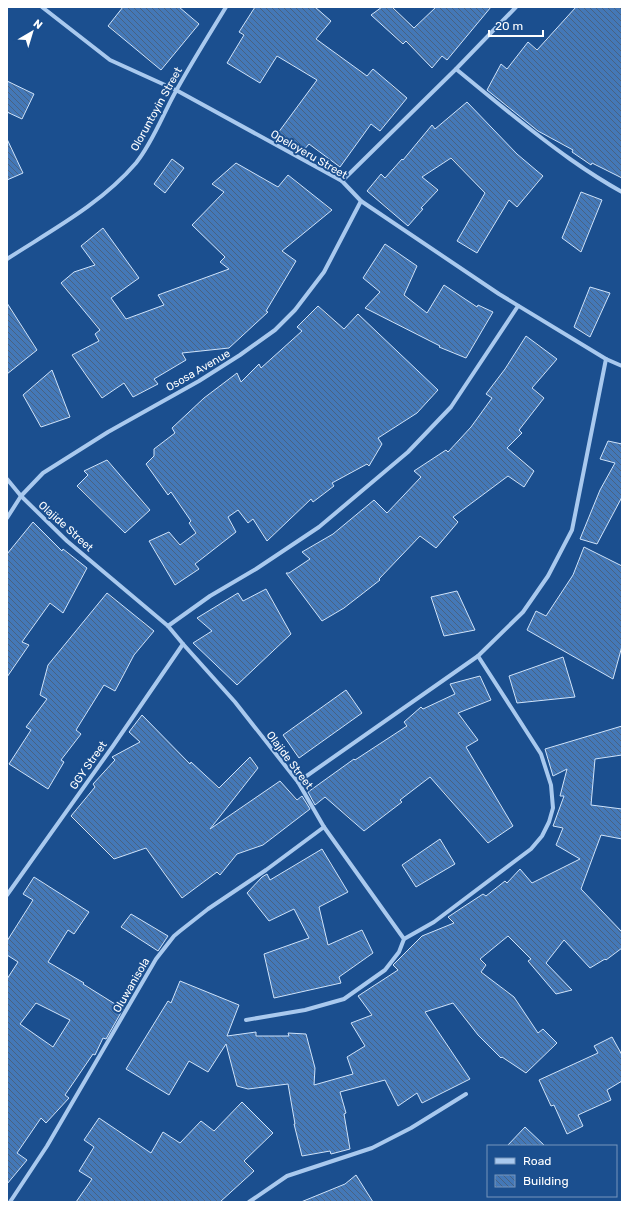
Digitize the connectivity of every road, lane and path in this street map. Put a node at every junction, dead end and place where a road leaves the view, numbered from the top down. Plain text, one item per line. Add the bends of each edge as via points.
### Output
1 (42, 7) edge
2 (226, 7) edge
3 (516, 7) edge
4 (456, 69) junction
5 (176, 90) junction
6 (342, 181) junction
7 (622, 192) edge
8 (361, 201) junction
9 (7, 259) edge
10 (518, 306) junction
11 (606, 359) junction
12 (622, 366) edge
13 (7, 479) edge
14 (21, 496) junction
15 (7, 518) edge
16 (168, 626) junction
17 (183, 644) junction
18 (478, 656) junction
19 (298, 782) junction
20 (324, 827) junction
21 (7, 895) edge
22 (404, 939) junction
23 (246, 1020) dead end
24 (466, 1094) dead end
25 (10, 1202) edge
26 (249, 1202) edge

1 - 5 street, Opeloyeru Street via 110,60
2 - 5 street, Oloruntoyin Street
3 - 4 street
4 - 6 street
4 - 7 street via 517,120 605,183
5 - 6 street, Opeloyeru Street
5 - 9 street, Oloruntoyin Street via 151,140 136,162 82,211
6 - 8 street, Opeloyeru Street
8 - 10 street, Opeloyeru Street
8 - 14 street, Ososa Avenue via 324,272 296,310 275,330 199,381 108,432 43,473
10 - 11 street, Opeloyeru Street
10 - 16 street via 451,407 408,452 319,527 210,596
11 - 12 street, Opeloyeru Street
11 - 18 street via 572,530 548,576 523,612
13 - 14 street, Olajide Street
14 - 15 street, Ososa Avenue
14 - 16 street, Olajide Street via 66,540
16 - 17 street, Olajide Street
17 - 19 street, Olajide Street via 235,702
17 - 21 street, GGY Street
18 - 19 street
18 - 22 street via 541,754 551,785 552,808 549,822 531,849 434,922
19 - 20 street, Olajide Street
20 - 22 street, Olajide Street
20 - 25 street, Oluwanisola via 174,936 156,959 51,1140
22 - 23 street via 399,952 385,970 344,999 305,1010
24 - 26 street via 411,1128 372,1148 287,1176

